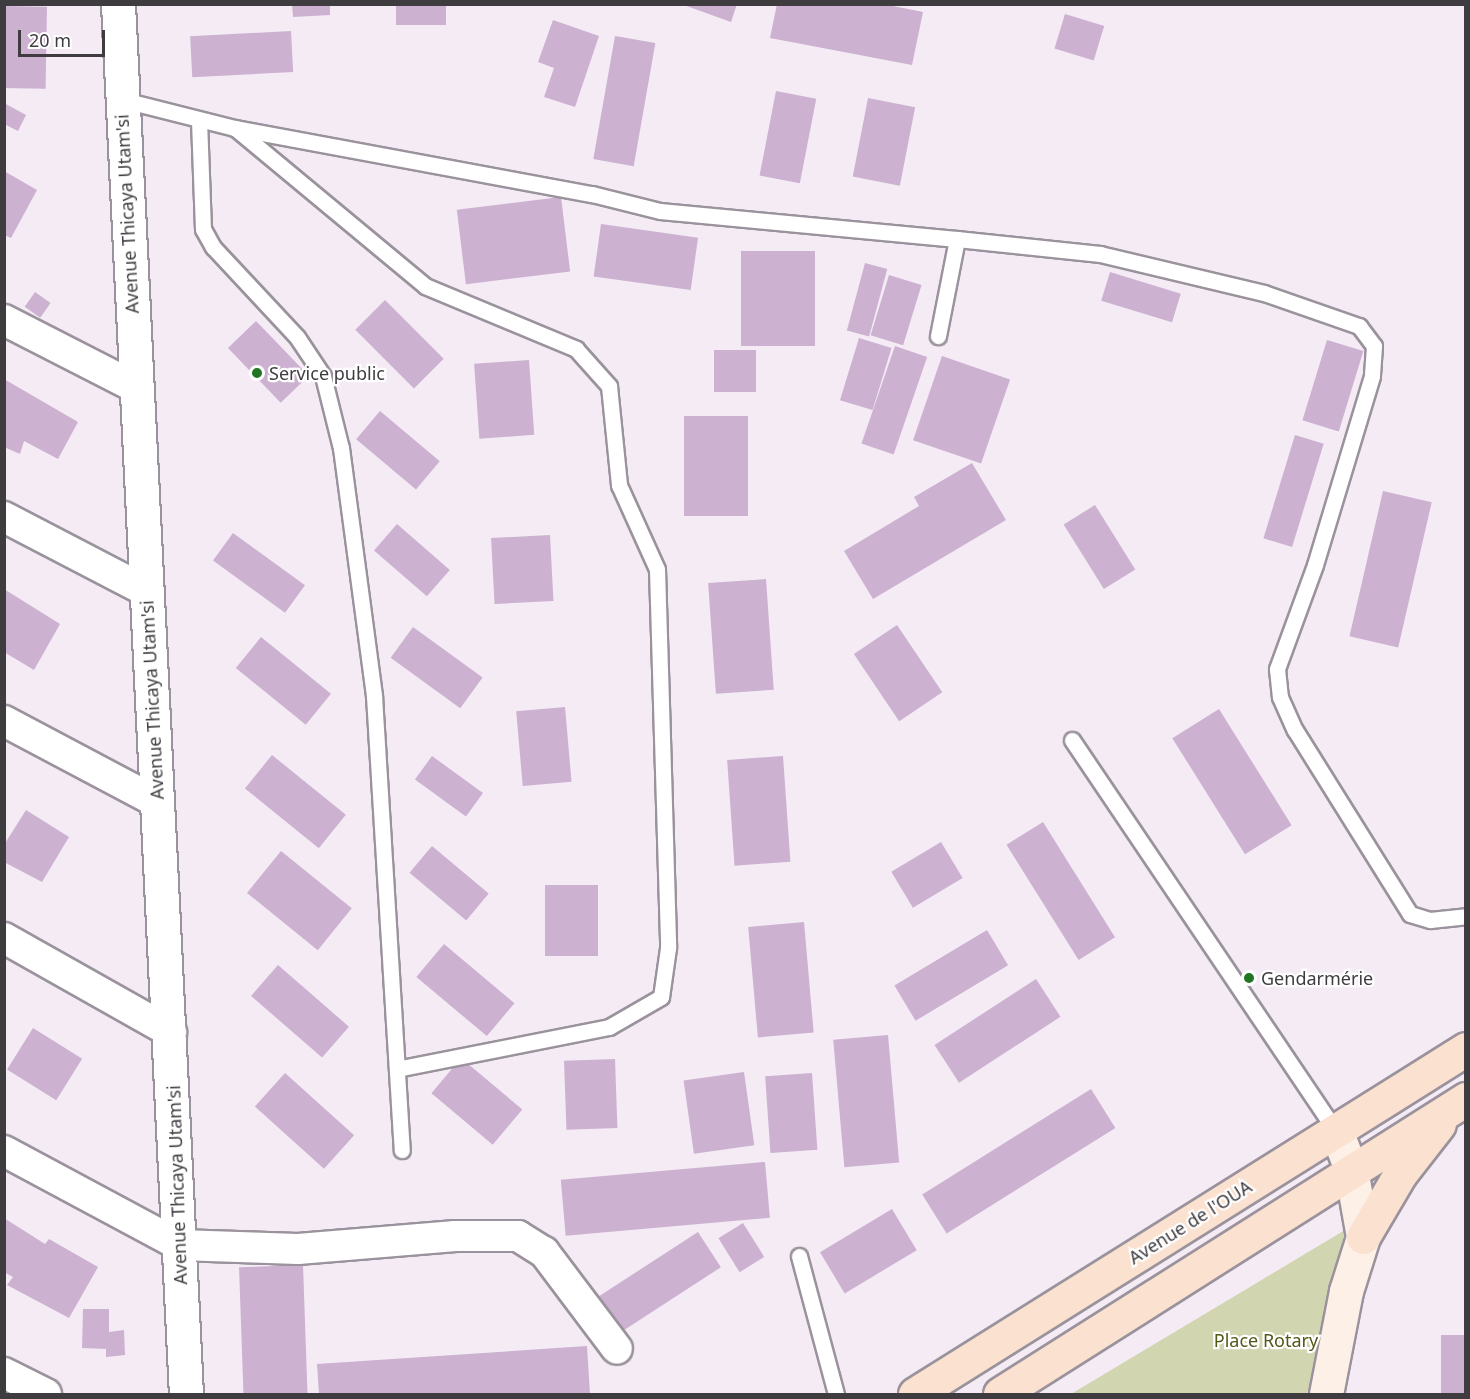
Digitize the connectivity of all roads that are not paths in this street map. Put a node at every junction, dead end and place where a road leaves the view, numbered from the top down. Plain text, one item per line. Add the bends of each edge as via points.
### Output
1 (118, 4) edge
2 (120, 99) junction
3 (199, 120) junction
4 (235, 128) junction
5 (957, 239) junction
6 (4, 320) edge
7 (938, 336) dead end
8 (137, 388) junction
9 (4, 517) edge
10 (146, 591) junction
11 (4, 721) edge
12 (1072, 740) dead end
13 (157, 802) junction
14 (1466, 916) edge
15 (4, 938) edge
16 (171, 1032) junction
17 (1466, 1049) edge
18 (397, 1069) junction
19 (1459, 1103) edge
20 (1336, 1131) junction
21 (402, 1150) dead end
22 (4, 1151) edge
23 (1351, 1169) junction
24 (1363, 1237) junction
25 (179, 1245) junction
26 (799, 1256) dead end
27 (617, 1349) dead end
28 (4, 1373) edge
29 (1331, 1393) edge
30 (918, 1394) edge
31 (46, 1395) edge
32 (186, 1395) edge
33 (836, 1395) edge
34 (1000, 1395) edge

1 - 2 street, Avenue Thicaya Utam'si
2 - 3 lane
2 - 8 street, Avenue Thicaya Utam'si
3 - 4 lane
3 - 18 lane via 204,229 213,247 297,337 323,376 341,448 374,696
4 - 5 lane via 592,194 660,211
4 - 18 lane via 425,286 576,349 609,386 619,485 657,569 668,948 661,997 609,1027
5 - 7 lane
5 - 14 lane via 1100,254 1264,293 1359,326 1374,346 1372,376 1315,565 1277,669 1280,697 1295,730 1410,914 1430,920
6 - 8 street
8 - 10 street, Avenue Thicaya Utam'si
9 - 10 street
10 - 13 street, Avenue Thicaya Utam'si
11 - 13 street
12 - 20 lane
13 - 16 street, Avenue Thicaya Utam'si
15 - 16 street
16 - 25 street, Avenue Thicaya Utam'si
17 - 20 main road, Avenue de l'OUA
18 - 21 lane
19 - 23 main road
19 - 24 main road via 1400,1174
20 - 23 main road
20 - 30 main road, Avenue de l'OUA
22 - 25 street
23 - 24 main road
23 - 34 main road
24 - 29 main road via 1346,1291
25 - 27 street via 298,1249 455,1236 518,1236 544,1252
25 - 32 street, Avenue Thicaya Utam'si
26 - 33 lane
28 - 31 street

